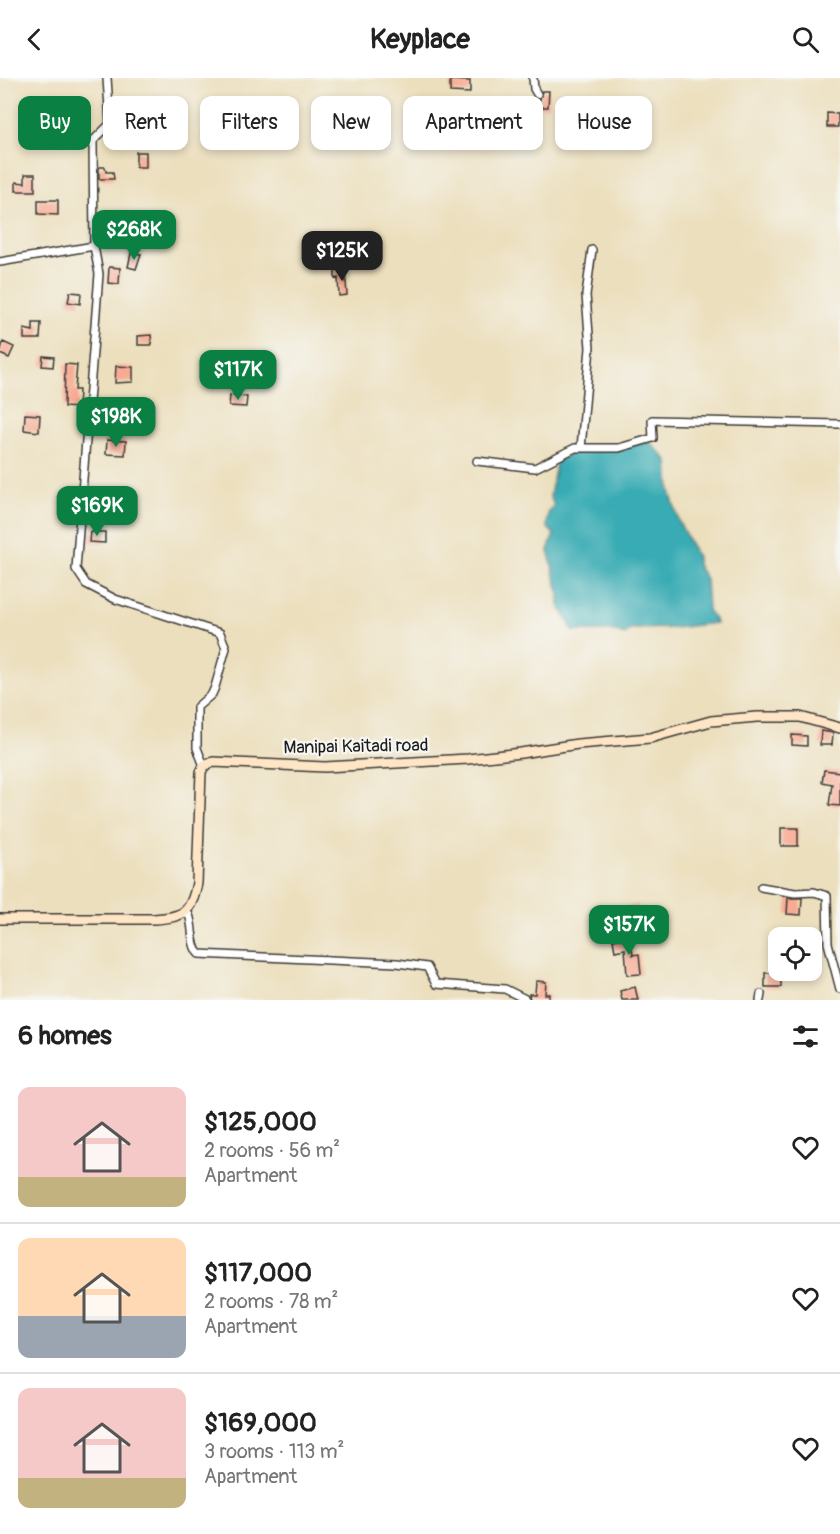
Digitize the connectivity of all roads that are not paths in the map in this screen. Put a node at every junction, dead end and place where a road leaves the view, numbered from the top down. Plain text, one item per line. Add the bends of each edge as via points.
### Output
1 (107, 78) edge
2 (533, 78) edge
3 (537, 94) dead end
4 (94, 246) junction
5 (592, 249) dead end
6 (0, 262) edge
7 (840, 424) edge
8 (581, 448) junction
9 (477, 461) dead end
10 (840, 728) edge
11 (204, 766) junction
12 (761, 887) dead end
13 (185, 913) junction
14 (0, 919) edge
15 (840, 989) edge
16 (525, 999) edge

1 - 4 street via 110,124 93,141
2 - 3 street
4 - 6 street
4 - 11 street via 99,274 97,319 76,569 86,584 115,599 220,633 226,648 215,687 197,707 197,748
5 - 8 street via 585,295 590,348
7 - 8 street via 652,420 652,438 619,448
8 - 9 street via 535,468
10 - 11 main road, Manipai Kaitadi road via 800,717 757,717 711,721 650,738 468,759 325,766 226,761
11 - 13 main road via 199,782 197,883 194,899
12 - 15 street via 827,896 828,943
13 - 14 main road via 154,919
13 - 16 street via 192,922 195,950 199,954 407,964 427,967 436,984 506,989

